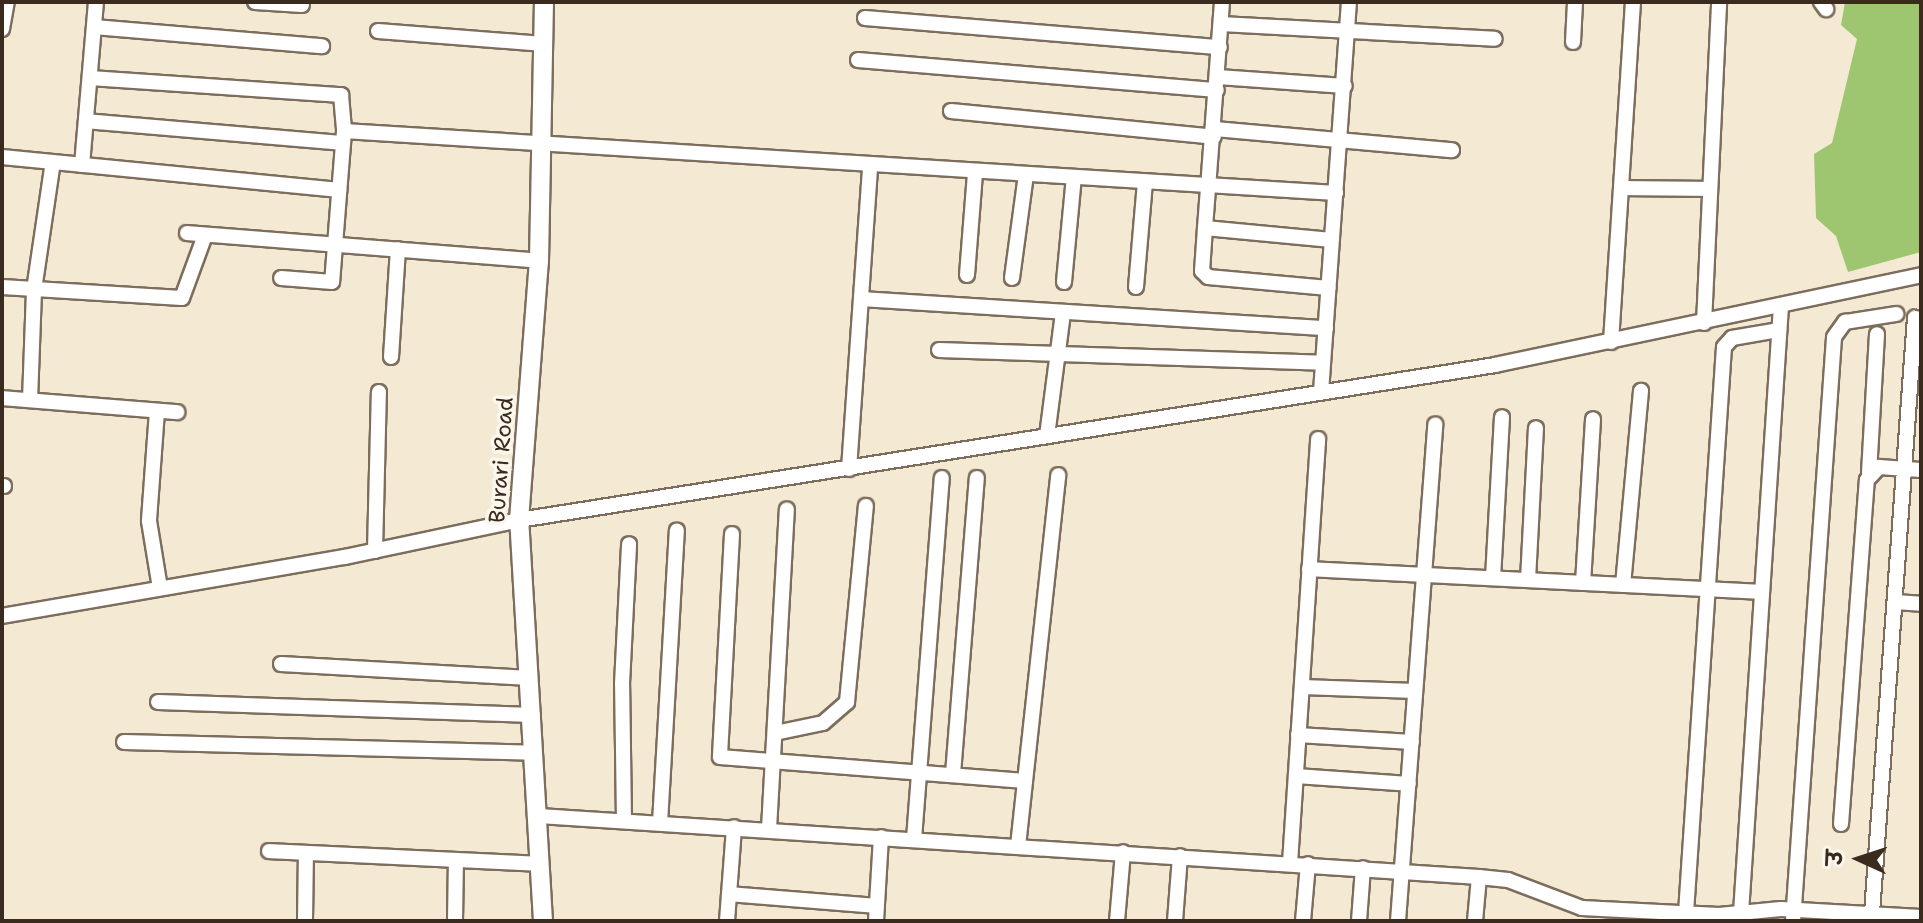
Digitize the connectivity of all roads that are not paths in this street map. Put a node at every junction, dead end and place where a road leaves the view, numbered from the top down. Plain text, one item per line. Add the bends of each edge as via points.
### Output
1 (7, 2) edge
2 (96, 2) edge
3 (255, 2) edge
4 (544, 2) edge
5 (1222, 2) edge
6 (1349, 2) edge
7 (1575, 2) edge
8 (1633, 2) edge
9 (1719, 2) edge
10 (302, 5) dead end
11 (865, 18) dead end
12 (1221, 24) junction
13 (94, 27) junction
14 (2, 29) edge
15 (1347, 29) junction
16 (378, 31) dead end
17 (1495, 39) dead end
18 (1573, 42) dead end
19 (543, 44) junction
20 (322, 46) dead end
21 (1220, 47) junction
22 (858, 60) dead end
23 (90, 78) junction
24 (1218, 84) junction
25 (1345, 86) junction
26 (951, 111) dead end
27 (86, 121) junction
28 (1215, 133) junction
29 (344, 137) junction
30 (1341, 141) junction
31 (542, 145) junction
32 (1452, 150) dead end
33 (2, 157) edge
34 (53, 162) junction
35 (82, 165) junction
36 (870, 165) junction
37 (975, 173) junction
38 (1026, 175) junction
39 (1074, 177) junction
40 (1145, 181) junction
41 (1209, 185) junction
42 (1624, 188) junction
43 (1709, 189) junction
44 (339, 190) junction
45 (1336, 193) junction
46 (1205, 228) junction
47 (187, 233) dead end
48 (205, 235) junction
49 (1331, 240) junction
50 (334, 244) junction
51 (398, 249) junction
52 (539, 261) junction
53 (967, 275) dead end
54 (1921, 275) edge
55 (281, 278) dead end
56 (1012, 278) dead end
57 (1064, 282) dead end
58 (2, 287) edge
59 (1136, 287) dead end
60 (1329, 288) junction
61 (34, 290) junction
62 (861, 299) junction
63 (1063, 312) junction
64 (1896, 314) dead end
65 (1915, 318) dead end
66 (1780, 319) junction
67 (1704, 323) junction
68 (1326, 328) junction
69 (1877, 334) dead end
70 (1611, 342) junction
71 (939, 350) dead end
72 (1057, 356) junction
73 (391, 357) dead end
74 (1323, 363) junction
75 (1641, 391) dead end
76 (379, 392) dead end
77 (1321, 392) junction
78 (2, 398) edge
79 (30, 400) junction
80 (157, 411) junction
81 (177, 412) dead end
82 (1502, 417) dead end
83 (1593, 419) dead end
84 (1435, 424) dead end
85 (1536, 428) dead end
86 (1047, 436) junction
87 (1318, 439) dead end
88 (849, 469) junction
89 (1904, 469) junction
90 (1921, 470) edge
91 (1869, 473) junction
92 (1058, 475) dead end
93 (942, 478) dead end
94 (977, 478) dead end
95 (866, 506) dead end
96 (787, 510) dead end
97 (677, 530) dead end
98 (520, 531) junction
99 (732, 534) dead end
100 (629, 544) dead end
101 (375, 551) junction
102 (1309, 569) junction
103 (1423, 574) junction
104 (1493, 578) junction
105 (1528, 580) junction
106 (1583, 583) junction
107 (1623, 585) junction
108 (160, 588) junction
109 (1706, 589) junction
110 (1761, 592) junction
111 (1895, 602) junction
112 (1921, 604) edge
113 (2, 616) edge
114 (281, 664) dead end
115 (530, 678) junction
116 (1302, 687) junction
117 (1415, 691) junction
118 (158, 702) dead end
119 (533, 715) junction
120 (775, 733) junction
121 (1298, 735) junction
122 (124, 742) dead end
123 (1412, 742) junction
124 (534, 753) junction
125 (773, 760) junction
126 (919, 771) junction
127 (953, 774) junction
128 (1296, 776) junction
129 (1025, 781) junction
130 (1409, 784) junction
131 (539, 816) junction
132 (624, 821) junction
133 (660, 823) junction
134 (1841, 824) dead end
135 (734, 827) junction
136 (769, 829) junction
137 (881, 837) junction
138 (914, 839) junction
139 (1018, 846) junction
140 (269, 851) dead end
141 (1123, 852) junction
142 (306, 853) junction
143 (1180, 856) junction
144 (456, 860) junction
145 (1290, 863) junction
146 (541, 864) junction
147 (1308, 864) junction
148 (1363, 868) junction
149 (1403, 871) junction
150 (1479, 877) junction
151 (729, 894) junction
152 (1789, 912) edge
153 (1686, 913) junction
154 (1741, 913) junction
155 (1872, 913) junction
156 (877, 914) edge
157 (1602, 915) edge
158 (1832, 916) edge
159 (1921, 917) edge
160 (1703, 918) edge
161 (1888, 918) edge
162 (305, 921) edge
163 (455, 921) edge
164 (543, 921) edge
165 (727, 921) edge
166 (1117, 921) edge
167 (1175, 921) edge
168 (1303, 921) edge
169 (1359, 921) edge
170 (1398, 921) edge
171 (1475, 921) edge

1 - 14 street
2 - 13 street
3 - 10 street
4 - 19 main road, Burari Road
5 - 12 street
6 - 15 street
7 - 18 street
8 - 42 street
9 - 43 street
11 - 21 street
12 - 15 street
12 - 21 street
13 - 20 street
13 - 23 street
15 - 17 street
15 - 25 street
16 - 19 street
19 - 31 main road, Burari Road
21 - 24 street
22 - 24 street
23 - 27 street
23 - 29 street via 336,92 345,100
24 - 25 street
24 - 28 street
25 - 30 street
26 - 28 street
27 - 29 street
27 - 35 street
28 - 30 street
28 - 41 street
29 - 31 street
29 - 44 street
30 - 32 street
30 - 45 street
31 - 36 street
31 - 52 main road, Burari Road
33 - 34 street
34 - 35 street
34 - 61 street
35 - 44 street
36 - 37 street
36 - 62 street
37 - 38 street
37 - 53 street
38 - 39 street
38 - 56 street
39 - 40 street
39 - 57 street
40 - 41 street
40 - 59 street
41 - 45 street
41 - 46 street
42 - 43 street
42 - 70 street
43 - 67 street
44 - 50 street
45 - 49 street
46 - 49 street
46 - 60 street via 1202,271 1208,277
47 - 48 street
48 - 50 street
48 - 61 street via 182,298
49 - 60 street
50 - 51 street
50 - 55 street via 332,282
51 - 52 street
51 - 73 street
52 - 98 main road, Burari Road
54 - 66 street
58 - 61 street
60 - 68 street
61 - 79 street
62 - 63 street
62 - 88 street
63 - 68 street
63 - 72 street
64 - 152 street via 1845,322 1834,337
65 - 89 street
66 - 67 street
66 - 109 street via 1732,338 1724,347
66 - 110 street
67 - 70 street
68 - 74 street
69 - 91 street
70 - 77 street
71 - 72 street
72 - 74 street
72 - 86 street
74 - 77 street
75 - 107 street
76 - 101 street
77 - 86 street
78 - 79 street
79 - 80 street
80 - 81 street
80 - 108 street via 149,521
82 - 104 street
83 - 106 street
84 - 103 street
85 - 105 street
86 - 88 street
87 - 102 street
88 - 98 street
89 - 90 street
89 - 91 street via 1879,467
89 - 111 street
91 - 134 street
92 - 129 street
93 - 126 street
94 - 127 street
95 - 120 street via 847,702 823,723
96 - 120 street
97 - 133 street
98 - 101 street
98 - 115 main road, Burari Road
99 - 125 street via 718,750 725,758
100 - 132 street via 622,684
101 - 108 street
102 - 103 street
102 - 116 street
103 - 104 street
103 - 117 street
104 - 105 street
105 - 106 street
106 - 107 street
107 - 109 street
108 - 113 street
109 - 110 street
109 - 153 street
110 - 154 street
111 - 112 street
111 - 155 street
114 - 115 street
115 - 119 main road, Burari Road
116 - 117 street
116 - 121 street
117 - 123 street
118 - 119 street
119 - 124 main road, Burari Road
120 - 125 street
121 - 123 street
121 - 128 street
122 - 124 street
123 - 130 street
124 - 131 main road, Burari Road
125 - 126 street
125 - 136 street
126 - 127 street
126 - 138 street
127 - 129 street
128 - 130 street
128 - 145 street
129 - 139 street
130 - 149 street
131 - 132 street
131 - 146 main road, Burari Road
132 - 133 street
133 - 135 street
135 - 136 street
135 - 151 street
136 - 137 street
137 - 138 street
137 - 156 street
138 - 139 street
139 - 141 street
140 - 142 street
141 - 143 street
141 - 166 street
142 - 144 street
142 - 162 street
143 - 145 street
143 - 167 street
144 - 146 street
144 - 163 street
145 - 147 street
146 - 164 main road, Burari Road
147 - 148 street
147 - 168 street
148 - 149 street
148 - 169 street
149 - 150 street
149 - 170 street
150 - 157 street via 1508,880
150 - 171 street
151 - 156 street
151 - 165 street
152 - 154 street
152 - 158 street
153 - 157 street
153 - 160 street
154 - 160 street
155 - 158 street
155 - 161 street
159 - 161 street

